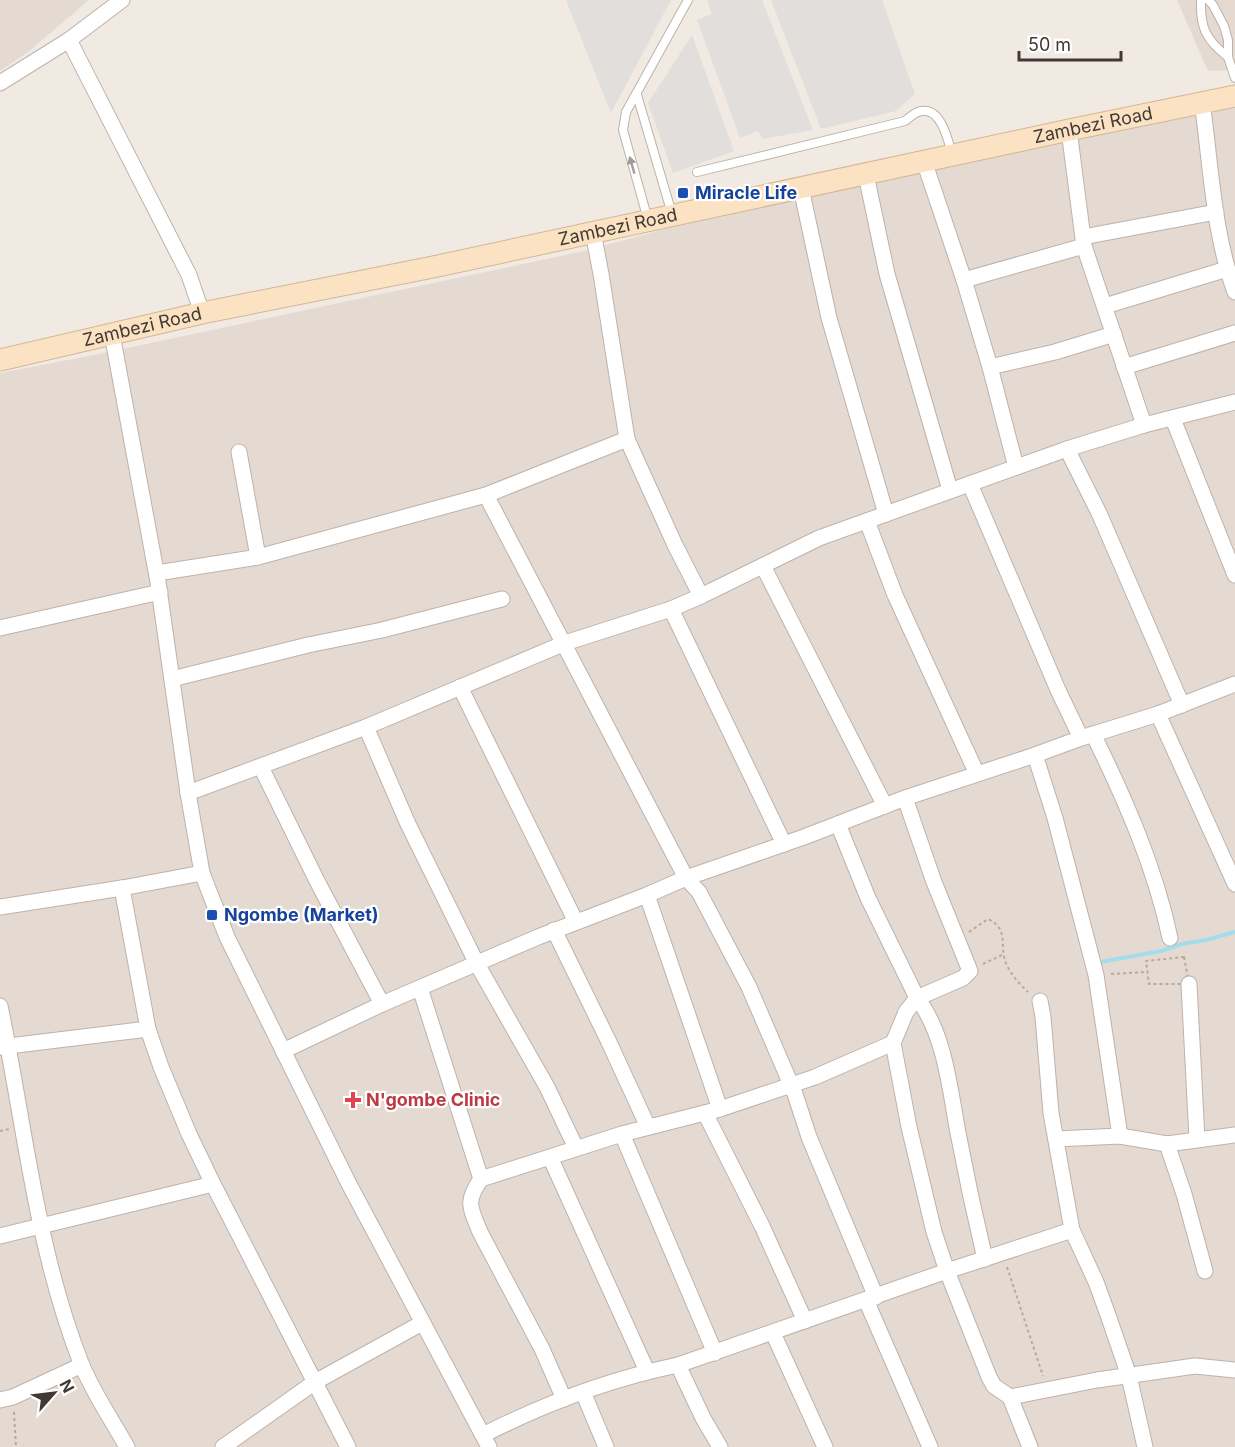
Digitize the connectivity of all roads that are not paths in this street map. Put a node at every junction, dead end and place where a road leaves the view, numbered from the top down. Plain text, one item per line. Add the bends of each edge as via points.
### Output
1 (122, 0) edge
2 (688, 0) edge
3 (1201, 0) edge
4 (1208, 0) edge
5 (69, 40) junction
6 (1228, 57) junction
7 (1235, 78) edge
8 (0, 83) edge
9 (637, 94) junction
10 (1235, 96) edge
11 (1202, 102) junction
12 (1069, 130) junction
13 (953, 155) junction
14 (924, 162) junction
15 (697, 172) dead end
16 (866, 174) junction
17 (801, 188) junction
18 (1216, 212) junction
19 (672, 216) junction
20 (648, 221) junction
21 (592, 232) junction
22 (1083, 242) junction
23 (1227, 269) junction
24 (964, 280) junction
25 (1235, 292) edge
26 (1105, 306) junction
27 (202, 313) junction
28 (1235, 333) edge
29 (112, 334) junction
30 (1114, 334) junction
31 (0, 360) edge
32 (990, 367) junction
33 (1124, 367) junction
34 (1235, 402) edge
35 (1173, 419) junction
36 (1144, 425) junction
37 (627, 439) junction
38 (1067, 449) junction
39 (239, 452) dead end
40 (1016, 468) junction
41 (970, 484) junction
42 (950, 490) junction
43 (486, 495) junction
44 (886, 514) junction
45 (867, 521) junction
46 (258, 557) junction
47 (763, 566) junction
48 (157, 573) junction
49 (1235, 575) edge
50 (160, 592) junction
51 (702, 596) junction
52 (502, 599) dead end
53 (670, 609) junction
54 (0, 628) edge
55 (565, 643) junction
56 (172, 679) junction
57 (1235, 684) edge
58 (460, 687) junction
59 (1182, 705) junction
60 (1158, 714) junction
61 (366, 727) junction
62 (1087, 736) junction
63 (1035, 755) junction
64 (261, 767) junction
65 (977, 774) junction
66 (188, 793) junction
67 (905, 798) junction
68 (885, 806) junction
69 (838, 824) junction
70 (784, 844) junction
71 (202, 873) junction
72 (687, 878) junction
73 (1235, 884) edge
74 (122, 888) junction
75 (647, 895) junction
76 (0, 907) edge
77 (576, 922) junction
78 (554, 930) junction
79 (1170, 938) dead end
80 (477, 964) junction
81 (1189, 984) road end
82 (420, 988) junction
83 (917, 998) junction
84 (1040, 1001) road end
85 (382, 1004) junction
86 (0, 1006) edge
87 (148, 1029) junction
88 (893, 1043) junction
89 (4, 1046) edge
90 (283, 1051) junction
91 (790, 1085) junction
92 (712, 1111) junction
93 (648, 1127) junction
94 (622, 1134) junction
95 (1235, 1135) edge
96 (1120, 1136) junction
97 (1056, 1138) junction
98 (1197, 1139) junction
99 (1167, 1144) junction
100 (576, 1148) junction
101 (550, 1157) junction
102 (481, 1179) junction
103 (213, 1184) junction
104 (40, 1228) junction
105 (1072, 1230) junction
106 (0, 1236) edge
107 (985, 1258) junction
108 (1205, 1270) dead end
109 (947, 1271) junction
110 (871, 1298) junction
111 (805, 1321) junction
112 (422, 1323) junction
113 (772, 1332) junction
114 (715, 1353) junction
115 (82, 1365) junction
116 (678, 1365) junction
117 (1235, 1370) edge
118 (647, 1371) junction
119 (1129, 1376) junction
120 (315, 1382) junction
121 (583, 1392) junction
122 (1010, 1397) junction
123 (7, 1399) edge
124 (564, 1399) junction
125 (486, 1441) edge
126 (127, 1447) edge
127 (223, 1447) edge
128 (348, 1447) edge
129 (606, 1447) edge
130 (720, 1447) edge
131 (825, 1447) edge
132 (930, 1447) edge
133 (1030, 1447) edge
134 (1145, 1447) edge

1 - 5 street
2 - 9 lane
3 - 6 lane via 1205,33
4 - 6 lane via 1224,26
5 - 8 street
5 - 27 street via 189,275
6 - 7 lane
9 - 19 lane
20 -> 9 lane via 623,130 626,112
10 - 11 main road, Zambezi Road
11 - 12 main road, Zambezi Road
11 - 18 street
12 - 13 main road, Zambezi Road
12 - 22 street
13 - 14 main road, Zambezi Road
13 - 15 lane via 943,127 928,110 905,121
14 - 16 main road, Zambezi Road
14 - 24 street
16 - 17 main road, Zambezi Road
16 - 42 street via 890,285
17 - 19 main road, Zambezi Road
17 - 44 street via 829,318
18 - 22 street
18 - 23 street
19 - 20 main road, Zambezi Road
20 - 21 main road, Zambezi Road
21 - 27 main road, Zambezi Road
21 - 37 street
22 - 24 street
22 - 26 street
23 - 25 street
23 - 26 street
24 - 32 street
26 - 30 street
27 - 29 main road, Zambezi Road
28 - 33 street
29 - 31 main road, Zambezi Road
29 - 48 street
30 - 32 street
30 - 33 street
32 - 40 street
33 - 36 street
34 - 35 street
35 - 36 street
35 - 49 street
36 - 38 street
37 - 43 street
37 - 51 street
38 - 40 street
38 - 59 street
39 - 46 street
40 - 41 street
41 - 42 street
41 - 62 street via 1058,690
42 - 44 street
43 - 46 street
43 - 55 street
44 - 45 street
45 - 47 street via 819,538
45 - 65 street
46 - 48 street
47 - 51 street
47 - 68 street
48 - 50 street
50 - 54 street
50 - 56 street
51 - 53 street
52 - 56 street
53 - 55 street
53 - 70 street
55 - 58 street
55 - 72 street
56 - 66 street
57 - 59 street
58 - 61 street
58 - 77 street
59 - 60 street
60 - 62 street
60 - 73 street
61 - 64 street
61 - 80 street via 408,824
62 - 63 street
62 - 79 street via 1114,777 1144,848
63 - 65 street
63 - 96 street via 1096,975
64 - 66 street
64 - 85 street
65 - 67 street
66 - 71 street
67 - 68 street
67 - 83 street via 970,971 963,978
68 - 69 street
69 - 70 street
69 - 83 street via 868,898
70 - 72 street
71 - 74 street
71 - 90 street via 227,937
72 - 75 street
72 - 91 street via 699,892 749,987
74 - 76 street
74 - 87 street
75 - 77 street
75 - 92 street
77 - 78 street
78 - 80 street
78 - 93 street
80 - 82 street
80 - 100 street via 547,1087
81 - 98 street
82 - 85 street
82 - 102 street
83 - 88 street via 906,1012
83 - 107 street via 934,1028 951,1091
84 - 97 street
85 - 90 street
86 - 89 street
87 - 89 street
87 - 103 street via 184,1123
88 - 91 street
88 - 109 street via 904,1107
89 - 104 street
90 - 112 street
91 - 92 street
91 - 110 street
92 - 93 street
92 - 111 street
93 - 94 street
94 - 100 street
94 - 114 street
95 - 98 street
96 - 97 street
96 - 99 street
97 - 105 street
98 - 99 street
99 - 108 street
100 - 101 street
101 - 102 street
101 - 118 street
102 - 124 street via 471,1194 473,1214
103 - 104 street
103 - 120 street
104 - 106 street
104 - 115 street
105 - 107 street
105 - 119 street via 1096,1282
107 - 109 street
109 - 110 street
109 - 122 street via 989,1377 994,1386
110 - 111 street
110 - 132 street
111 - 113 street
112 - 120 street
112 - 125 street
113 - 114 street
113 - 131 street
114 - 116 street
115 - 123 street
115 - 126 street
116 - 118 street
116 - 130 street
117 - 119 street via 1195,1366
118 - 121 street
119 - 122 street
119 - 134 street
120 - 127 street
120 - 128 street
121 - 124 street
121 - 129 street
122 - 133 street
124 - 125 street

